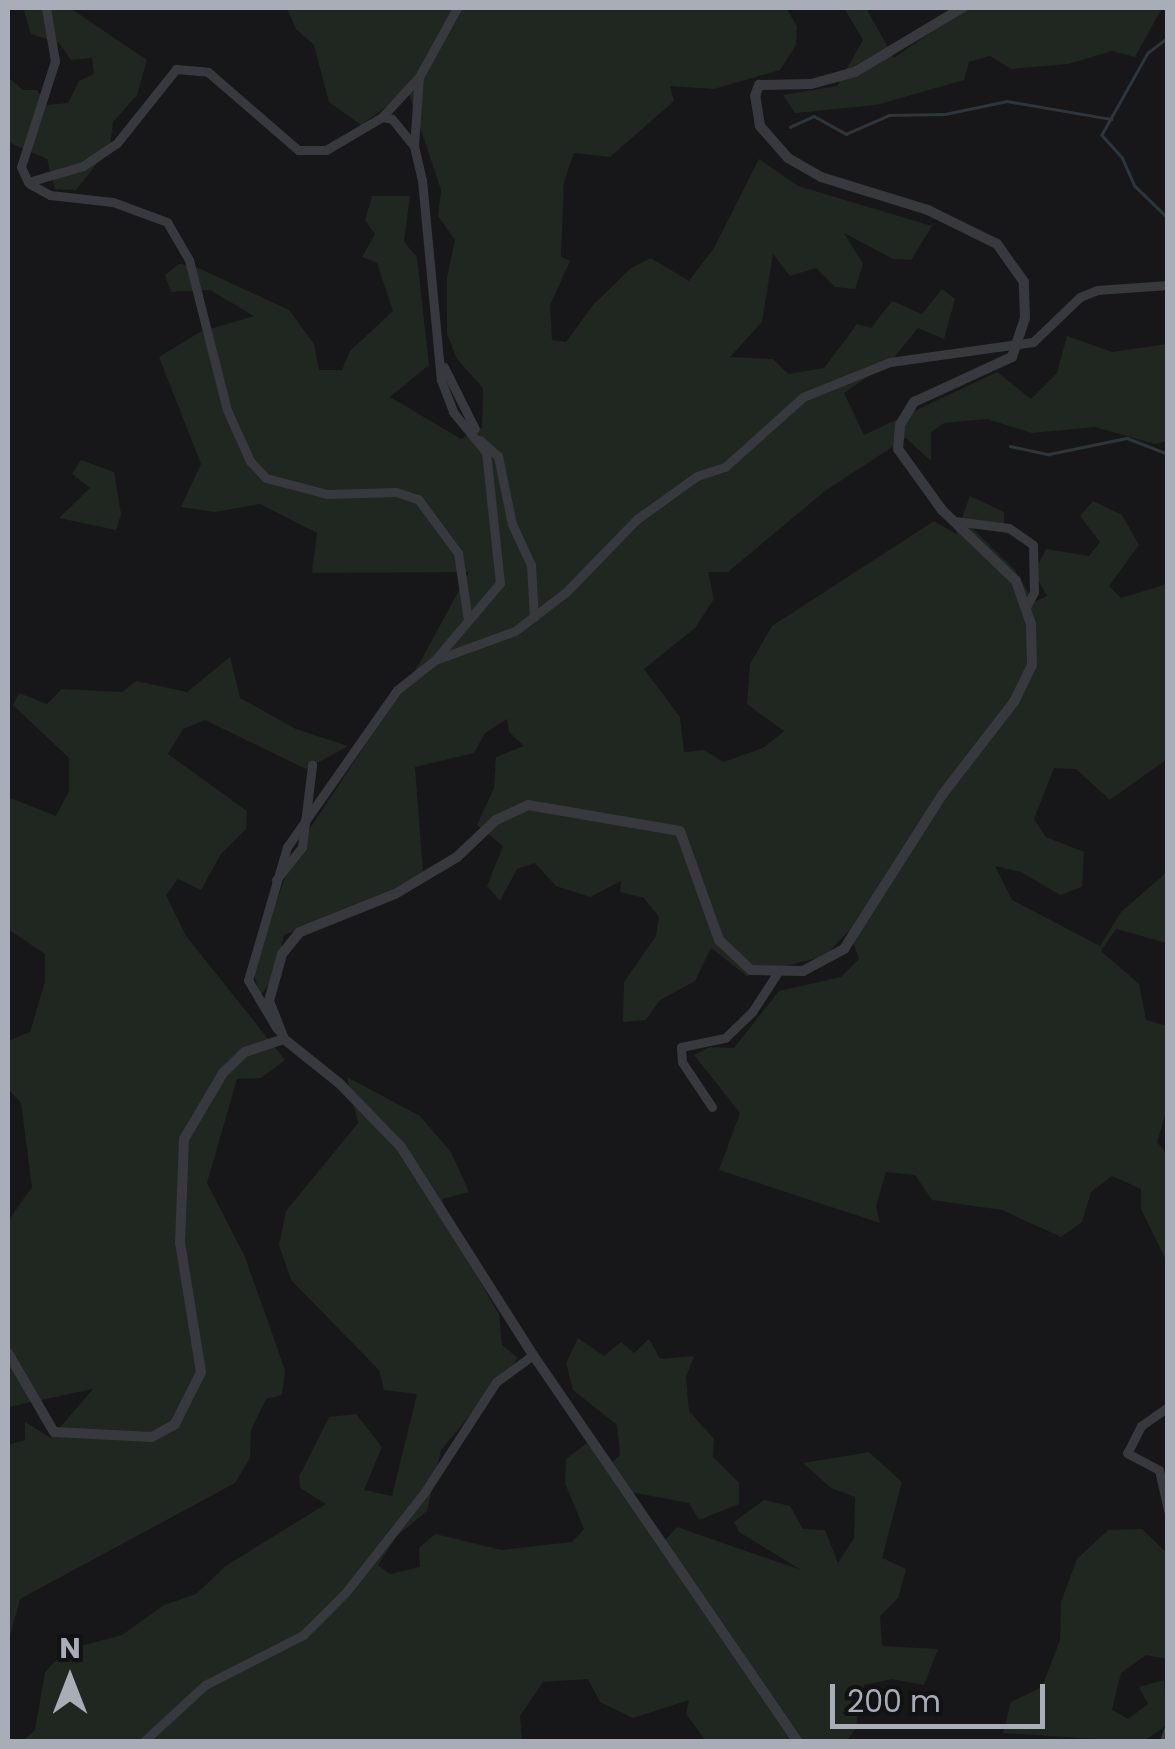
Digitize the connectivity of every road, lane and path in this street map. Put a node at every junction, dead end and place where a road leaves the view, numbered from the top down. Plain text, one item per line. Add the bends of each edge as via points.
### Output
1 (46, 8) edge
2 (457, 8) edge
3 (962, 8) edge
4 (418, 77) junction
5 (382, 117) junction
6 (414, 146) junction
7 (28, 182) junction
8 (1168, 285) edge
9 (1015, 348) junction
10 (482, 441) junction
11 (955, 521) junction
12 (1026, 607) junction
13 (534, 617) junction
14 (468, 620) junction
15 (435, 660) junction
16 (312, 765) dead end
17 (306, 819) junction
18 (776, 975) junction
19 (284, 1040) junction
20 (712, 1107) dead end
21 (8, 1353) edge
22 (533, 1355) junction
23 (1168, 1407) edge
24 (1168, 1510) edge
25 (1168, 1730) edge
26 (143, 1742) edge
27 (798, 1742) edge
28 (1164, 1742) edge

1 - 7 street via 55,61 21,167
2 - 4 street
3 - 9 street via 855,72 811,84 759,85 755,110 770,143 813,174 928,210 1008,252 1022,275 1026,302
4 - 5 street
4 - 6 street
5 - 6 street via 392,118
5 - 7 street via 326,150 298,150 208,72 176,69 118,143 83,166
6 - 10 street via 430,229 447,399
7 - 14 street via 50,195 113,202 168,222 189,260 226,410 250,461 266,478 327,494 396,492 418,499 458,553
8 - 9 street via 1097,290 1033,342
9 - 11 street via 997,368 914,402 900,425 904,462
9 - 13 street via 890,362 803,398 725,467 697,476 637,520
10 - 13 street via 498,456 512,524 531,565
10 - 14 street via 500,582
11 - 12 street via 1008,569
11 - 12 street via 1009,528 1033,545 1034,592
12 - 18 street via 1032,665 1014,702 942,794 844,948 817,966
13 - 15 street via 481,647
14 - 15 street
15 - 17 street via 397,690
16 - 17 street
17 - 19 street via 274,882 248,980
18 - 19 street via 750,970 723,947 680,831 528,805 496,820 458,857 395,894 300,932 282,954 270,992
18 - 20 street via 725,1038 680,1046 682,1062
19 - 21 street via 245,1052 222,1072 184,1139 180,1243 201,1372 174,1424 152,1437 54,1432
19 - 22 street via 339,1082 401,1147
22 - 26 street via 496,1382 424,1493 346,1592 303,1634 204,1685
22 - 27 street
23 - 24 street via 1141,1426 1127,1453 1159,1470
25 - 28 street

